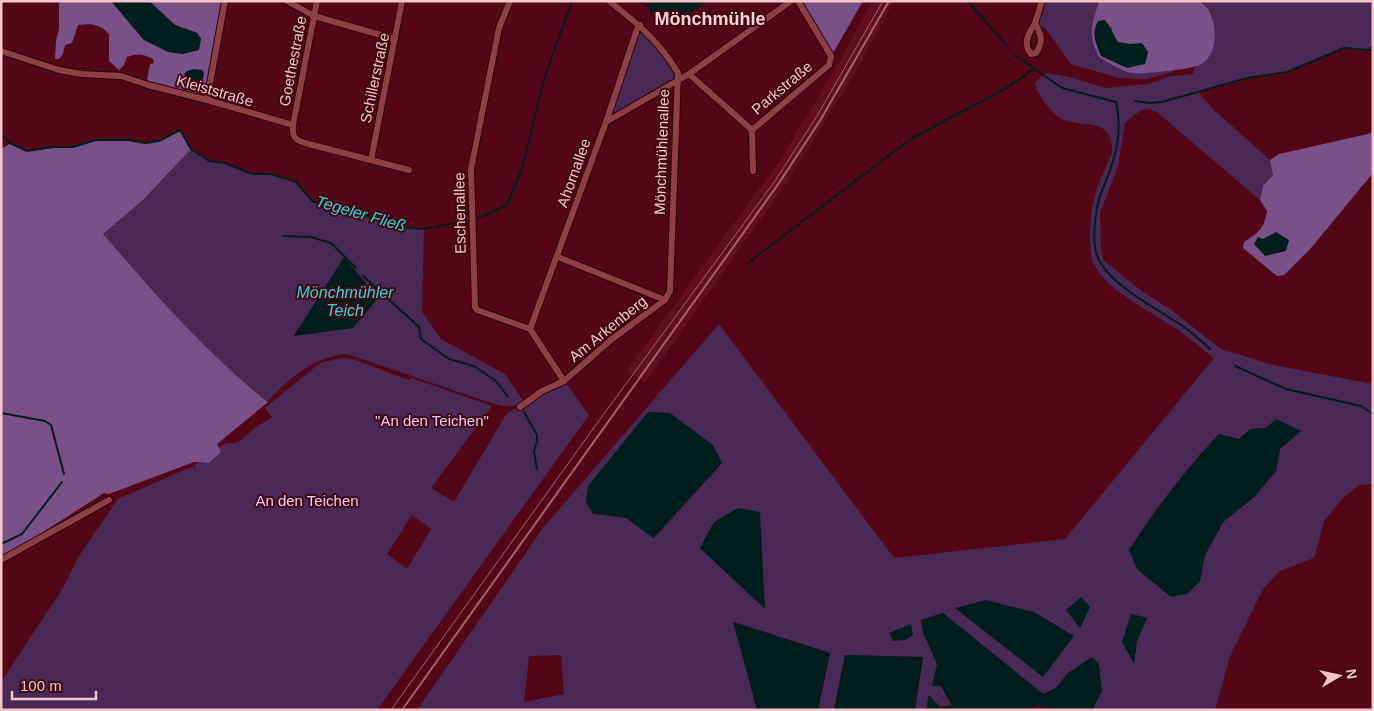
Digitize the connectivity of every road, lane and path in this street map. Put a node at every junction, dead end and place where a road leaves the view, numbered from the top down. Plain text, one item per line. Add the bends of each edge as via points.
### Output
1 (225, 1) edge
2 (287, 1) edge
3 (317, 1) edge
4 (402, 1) edge
5 (510, 1) edge
6 (609, 1) edge
7 (792, 1) edge
8 (798, 1) edge
9 (1042, 1) edge
10 (314, 16) junction
11 (1035, 23) dead end
12 (640, 25) junction
13 (396, 39) junction
14 (1, 52) edge
15 (689, 74) junction
16 (677, 82) junction
17 (207, 100) junction
18 (606, 122) junction
19 (293, 125) junction
20 (752, 130) junction
21 (371, 160) junction
22 (409, 170) dead end
23 (753, 171) dead end
24 (558, 257) junction
25 (665, 300) junction
26 (530, 329) junction
27 (564, 381) junction
28 (520, 407) dead end
29 (109, 500) dead end
30 (1, 560) edge

1 - 17 street
2 - 10 street
3 - 10 street, Goethestraße
4 - 13 street, Schillerstraße
5 - 26 street, Eschenallee via 499,28 471,169 475,307
6 - 12 street, Mönchmühlenallee
7 - 15 street
8 - 20 street, Parkstraße via 831,56 829,65
9 - 11 street
10 - 13 street
10 - 19 street, Goethestraße
12 - 16 street, Mönchmühlenallee via 671,61 678,73
12 - 18 street, Ahornallee
13 - 21 street, Schillerstraße
14 - 17 street, Kleiststraße via 59,70 121,76
15 - 16 street
15 - 20 street
16 - 18 street
16 - 25 street, Mönchmühlenallee via 670,291
17 - 19 street, Kleiststraße
18 - 24 street, Ahornallee
19 - 21 street via 292,134 296,140
20 - 23 street
21 - 22 street
24 - 25 street, Am Arkenberg
24 - 26 street, Ahornallee
25 - 27 street, Am Arkenberg via 612,339
26 - 27 street
27 - 28 street, Am Arkenberg via 542,391
29 - 30 street

